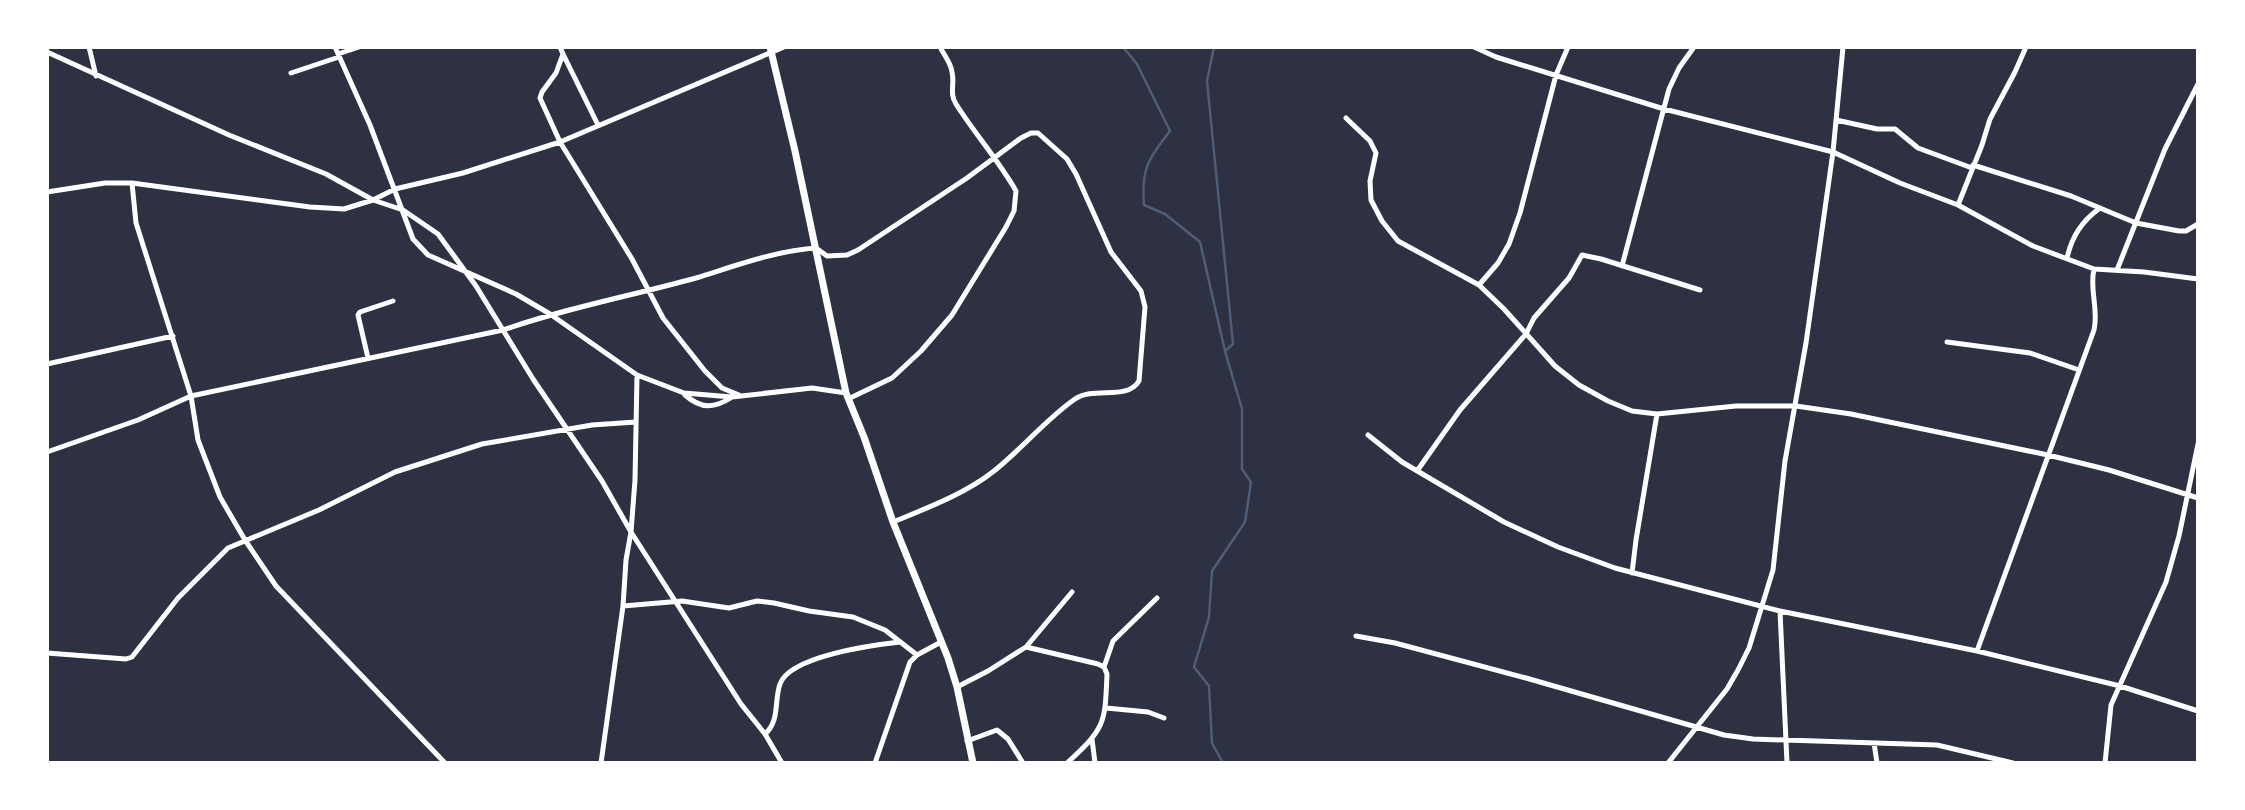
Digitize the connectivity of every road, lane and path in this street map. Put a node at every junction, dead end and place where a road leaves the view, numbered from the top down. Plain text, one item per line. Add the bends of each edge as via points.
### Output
1 (89, 47) edge
2 (359, 47) edge
3 (560, 47) edge
4 (783, 47) edge
5 (940, 47) edge
6 (1474, 47) edge
7 (1568, 47) edge
8 (1694, 47) edge
9 (1843, 47) edge
10 (2026, 47) edge
11 (770, 51) edge
12 (47, 52) edge
13 (338, 53) edge
14 (564, 54) junction
15 (291, 74) dead end
16 (1556, 75) junction
17 (96, 76) junction
18 (2198, 84) edge
19 (1664, 108) junction
20 (1346, 118) dead end
21 (1836, 120) junction
22 (598, 125) junction
23 (560, 142) junction
24 (1833, 152) junction
25 (992, 158) junction
26 (1973, 167) junction
27 (132, 183) junction
28 (395, 189) junction
29 (47, 192) edge
30 (373, 200) junction
31 (1958, 205) junction
32 (2100, 208) junction
33 (403, 210) junction
34 (2136, 223) junction
35 (2198, 224) edge
36 (816, 248) junction
37 (2067, 258) junction
38 (1622, 266) junction
39 (2094, 269) junction
40 (2117, 270) junction
41 (466, 271) junction
42 (2198, 279) edge
43 (1479, 285) junction
44 (647, 290) junction
45 (1700, 290) dead end
46 (393, 301) dead end
47 (550, 313) junction
48 (503, 330) junction
49 (1526, 334) junction
50 (173, 336) junction
51 (1947, 342) dead end
52 (368, 358) junction
53 (47, 364) edge
54 (2079, 370) junction
55 (637, 375) junction
56 (684, 393) junction
57 (191, 396) junction
58 (741, 396) junction
59 (847, 396) junction
60 (732, 397) junction
61 (1796, 406) junction
62 (1657, 414) junction
63 (636, 422) junction
64 (566, 431) junction
65 (1368, 435) dead end
66 (2198, 444) edge
67 (47, 452) edge
68 (2048, 454) junction
69 (1417, 471) junction
70 (2187, 496) junction
71 (2198, 498) edge
72 (893, 522) junction
73 (631, 532) junction
74 (245, 540) junction
75 (1632, 573) junction
76 (1072, 593) dead end
77 (1157, 598) dead end
78 (676, 602) junction
79 (1762, 605) junction
80 (623, 606) junction
81 (1780, 611) junction
82 (1356, 636) dead end
83 (900, 642) junction
84 (941, 642) junction
85 (1026, 647) junction
86 (1977, 650) junction
87 (47, 653) edge
88 (917, 655) junction
89 (1104, 667) junction
90 (2120, 686) junction
91 (957, 687) junction
92 (1106, 708) junction
93 (2198, 711) edge
94 (1164, 718) dead end
95 (1697, 728) junction
96 (765, 734) junction
97 (1092, 739) junction
98 (1787, 740) junction
99 (967, 741) junction
100 (1874, 743) junction
101 (445, 763) edge
102 (601, 763) edge
103 (782, 763) edge
104 (875, 763) edge
105 (973, 763) edge
106 (1023, 763) edge
107 (1067, 763) edge
108 (1095, 763) edge
109 (1668, 763) edge
110 (1787, 763) edge
111 (1877, 763) edge
112 (2013, 763) edge
113 (2105, 763) edge

1 - 17 street
2 - 13 street
3 - 14 street
4 - 11 street
5 - 25 street via 953,74 953,97
6 - 16 street
7 - 16 street
8 - 19 street via 1679,68
9 - 21 street
10 - 26 street via 1994,110
11 - 22 street
11 - 36 street
12 - 17 street
13 - 15 street
13 - 28 street
14 - 22 street
14 - 23 street via 540,98
16 - 19 street
16 - 43 street via 1509,244
17 - 30 street via 326,174
18 - 34 street via 2165,149
19 - 24 street
19 - 38 street
20 - 43 street via 1376,153 1371,200 1382,221 1398,241
21 - 24 street
21 - 26 street via 1895,129 1918,148
22 - 23 street
23 - 28 street
23 - 44 street
24 - 31 street
24 - 61 street
25 - 36 street via 858,250 836,257
25 - 59 street via 1012,183 1016,200 1006,227 962,300 899,373 879,386
25 - 72 street via 1021,138 1038,133 1071,166 1111,252 1144,298 1139,381 1129,391 1094,392 1076,398 994,471
26 - 31 street
26 - 32 street
27 - 29 street
27 - 30 street via 344,209
27 - 50 street via 136,223
28 - 30 street
28 - 33 street
30 - 33 street
31 - 37 street via 2033,246
32 - 34 street
32 - 37 street via 2077,230
33 - 41 street via 438,234
33 - 41 street via 418,246 436,260
34 - 35 street via 2179,231
34 - 40 street
36 - 44 street via 786,251
36 - 59 street
37 - 39 street
38 - 45 street
38 - 49 street via 1582,255
39 - 40 street
39 - 54 street via 2096,321
40 - 42 street
41 - 47 street
41 - 48 street
43 - 49 street
44 - 47 street
44 - 58 street via 705,372 722,388
46 - 52 street via 359,312
47 - 48 street
47 - 55 street
48 - 52 street
48 - 64 street
49 - 62 street via 1579,385 1632,411
49 - 69 street via 1460,410
50 - 53 street
50 - 57 street
51 - 54 street via 2030,353
52 - 57 street
54 - 68 street
55 - 56 street
55 - 63 street
56 - 60 street
56 - 60 street via 702,407
57 - 67 street
57 - 74 street via 206,464
58 - 59 street via 812,388
58 - 60 street
59 - 72 street
61 - 62 street
61 - 68 street
61 - 79 street via 1776,551
62 - 75 street
63 - 64 street
63 - 73 street
64 - 73 street
64 - 74 street via 482,444 395,472
65 - 69 street
66 - 70 street
68 - 70 street
68 - 86 street
69 - 75 street via 1523,532
70 - 71 street
70 - 90 street via 2166,582
72 - 84 street
73 - 78 street
73 - 80 street
74 - 87 street via 215,558 132,657
74 - 101 street via 276,586
75 - 79 street
76 - 85 street
77 - 89 street via 1113,641
78 - 80 street
78 - 83 street via 729,608 757,600 853,617 885,630
78 - 96 street
79 - 81 street
79 - 95 street via 1749,648 1727,689
80 - 102 street
81 - 86 street
81 - 98 street
82 - 95 street via 1526,678
83 - 88 street
83 - 96 street via 835,653 792,669 780,684 774,725
84 - 88 street
84 - 91 street
85 - 89 street
85 - 91 street
86 - 90 street
88 - 104 street via 910,662
89 - 92 street
90 - 93 street
90 - 113 street via 2108,717
91 - 99 street
92 - 94 street
92 - 97 street via 1103,724
95 - 98 street
95 - 109 street
96 - 103 street
97 - 107 street
97 - 108 street
98 - 100 street
98 - 110 street
99 - 105 street
99 - 106 street via 998,730
100 - 111 street
100 - 112 street via 1937,746

